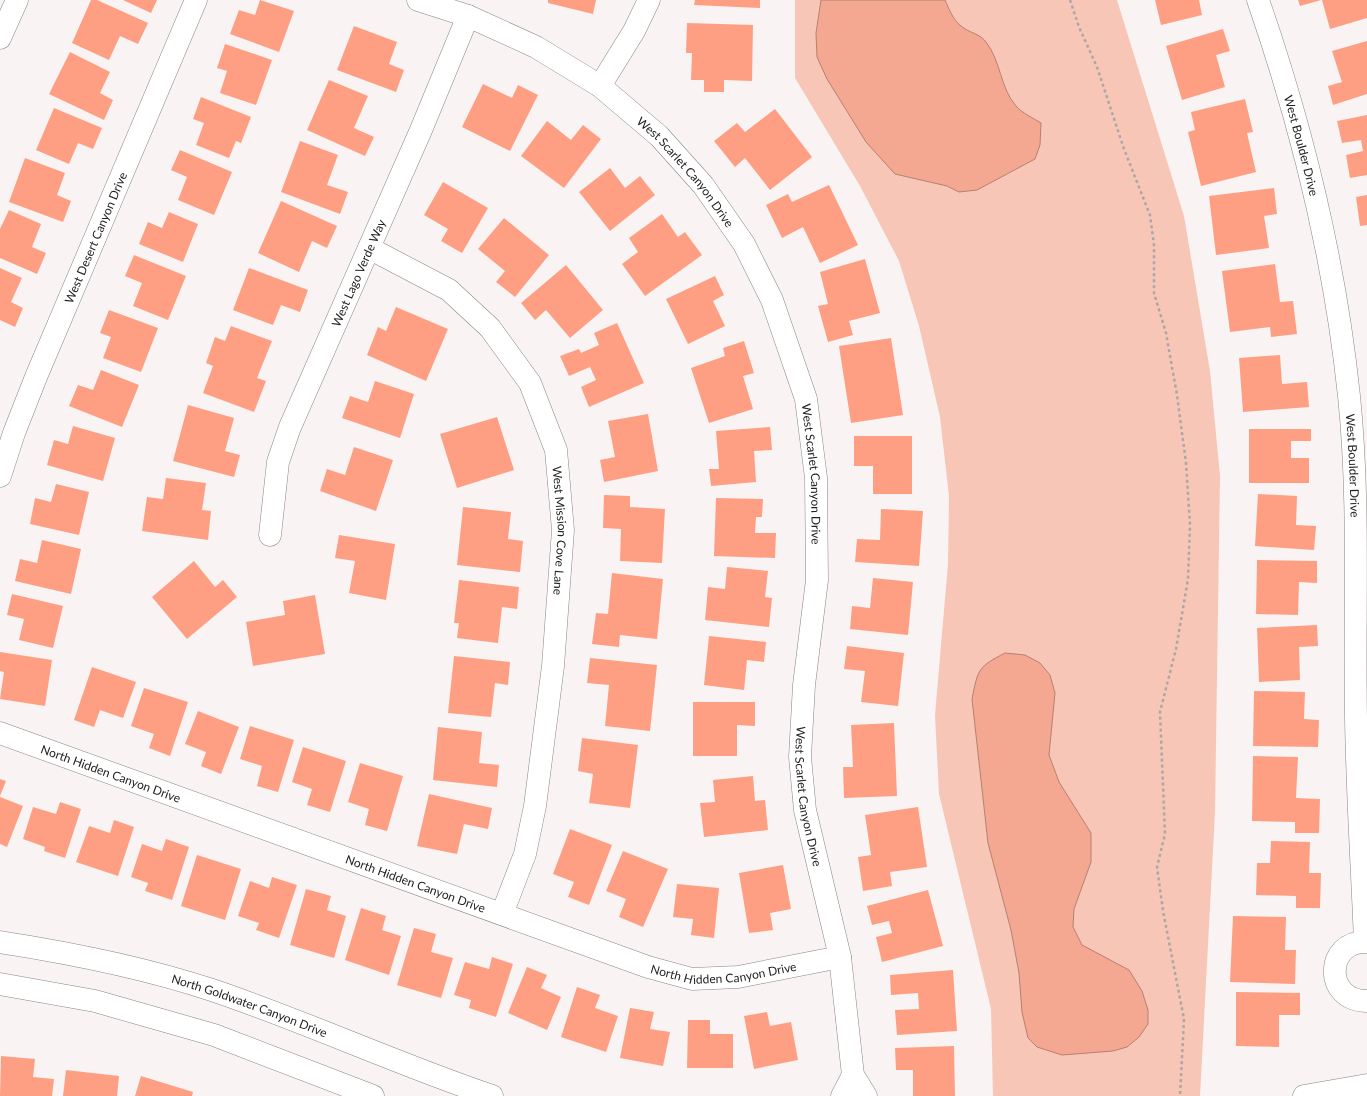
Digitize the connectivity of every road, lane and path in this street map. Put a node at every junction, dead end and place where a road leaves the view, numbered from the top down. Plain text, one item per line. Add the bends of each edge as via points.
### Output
1 (17, 0) edge
2 (196, 0) edge
3 (418, 0) edge
4 (649, 0) edge
5 (1070, 0) edge
6 (1258, 0) edge
7 (468, 16) junction
8 (0, 38) edge
9 (600, 86) junction
10 (370, 248) junction
11 (0, 476) edge
12 (270, 535) dead end
13 (1361, 718) edge
14 (0, 733) edge
15 (502, 914) junction
16 (1366, 941) edge
17 (0, 942) edge
18 (840, 957) junction
19 (0, 984) edge
20 (1367, 1001) edge
21 (853, 1075) junction
22 (1367, 1085) edge
23 (373, 1096) edge
24 (492, 1096) edge
25 (842, 1096) edge
26 (866, 1096) edge
27 (1180, 1096) edge
28 (1304, 1096) edge

1 - 8 street
2 - 11 street, West Desert Canyon Drive via 36,377
3 - 7 street, West Scarlet Canyon Drive
4 - 9 street via 634,31
5 - 27 path via 1097,66 1124,148 1150,215 1154,244 1154,293 1166,333 1178,395 1186,463 1190,525 1188,579 1176,649 1160,712 1165,834 1157,867 1184,1019
6 - 13 street, West Boulder Drive via 1298,130 1320,220 1338,319 1349,396 1355,485
7 - 9 street, West Scarlet Canyon Drive via 536,47
7 - 10 street, West Lago Verde Way
9 - 18 street, West Scarlet Canyon Drive via 658,136 703,185 744,244 772,300 806,399 816,478 816,580 804,685 800,757 806,810
10 - 12 street, West Lago Verde Way via 290,427 278,462
10 - 15 street, West Mission Cove Lane via 449,290 490,328 530,383 556,450 563,530 553,666 536,806 525,854
13 - 16 street, West Boulder Drive
14 - 15 street, North Hidden Canyon Drive
15 - 18 street, North Hidden Canyon Drive via 648,967 692,979 738,977
16 - 20 street, West Boulder Drive via 1355,942 1346,947 1339,954 1334,973 1336,983 1342,992 1350,998
17 - 24 street, North Goldwater Canyon Drive via 106,961 211,989
18 - 21 street, West Scarlet Canyon Drive
19 - 23 street via 95,1001 214,1035
21 - 25 street
21 - 26 street, West Scarlet Canyon Drive
22 - 28 street

